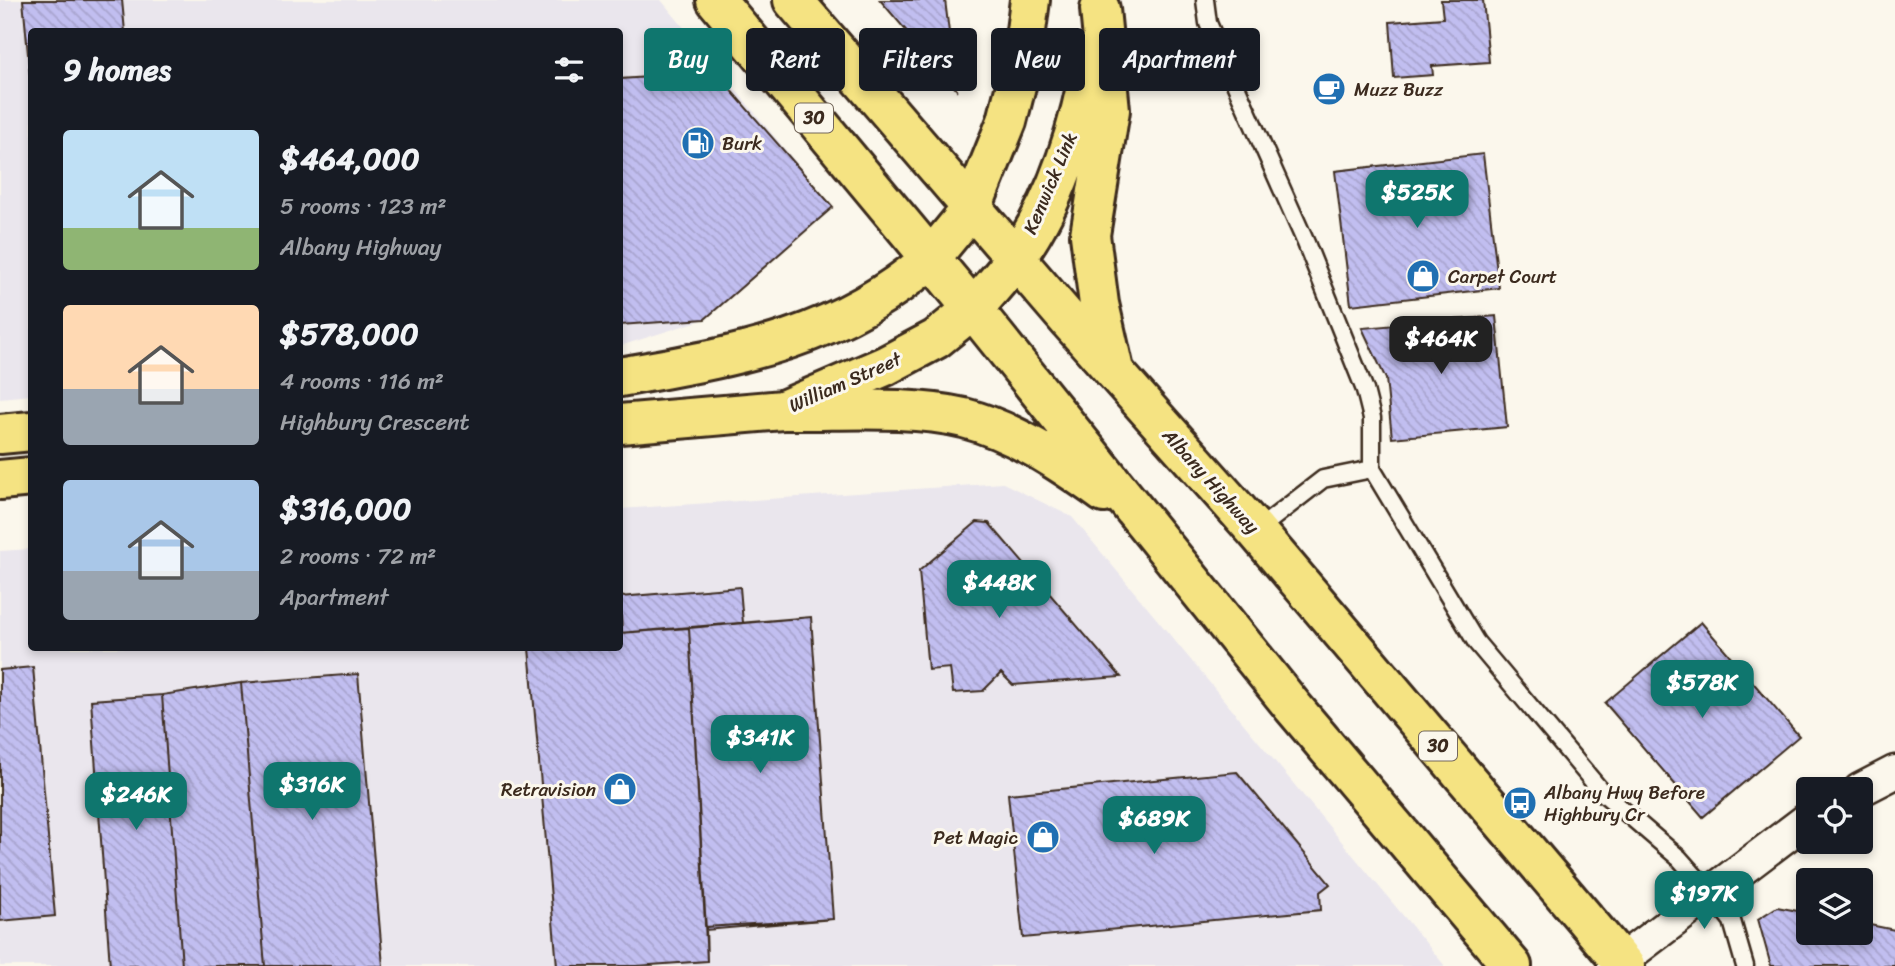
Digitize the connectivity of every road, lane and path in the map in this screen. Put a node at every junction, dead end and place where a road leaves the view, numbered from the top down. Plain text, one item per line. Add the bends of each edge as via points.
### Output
1 (716, 0) edge
2 (793, 0) edge
3 (1030, 0) edge
4 (1205, 0) edge
5 (1100, 4) edge
6 (972, 208) junction
7 (1016, 258) junction
8 (930, 259) junction
9 (973, 309) junction
10 (1114, 373) junction
11 (623, 376) edge
12 (783, 410) junction
13 (623, 424) edge
14 (28, 431) edge
15 (0, 434) edge
16 (1372, 469) junction
17 (28, 477) edge
18 (0, 480) edge
19 (1143, 520) junction
20 (1256, 531) junction
21 (1895, 772) edge
22 (1873, 783) edge
23 (1796, 828) edge
24 (1710, 892) junction
25 (1620, 964) edge
26 (1512, 966) edge
27 (1745, 966) edge

1 - 8 main road, 30
2 - 6 main road, Albany Highway / 30
3 - 6 main road via 1023,62 1007,121
4 - 16 lane via 1208,23 1306,243 1364,390 1371,418
5 - 7 main road, Kenwick Link via 1087,86 1066,158
5 - 10 main road via 1110,110 1090,235
6 - 7 main road, Albany Highway / 30
6 - 8 main road
7 - 9 main road, Kenwick Link
7 - 10 main road, Albany Highway / 30
8 - 9 main road, 30
8 - 11 main road via 839,321 797,339 736,356
9 - 12 main road, William Street via 926,344
9 - 19 main road, 30
10 - 20 main road, Albany Highway / 30
12 - 13 main road, William Street
12 - 19 main road via 917,412 962,418 998,430 1059,461
14 - 15 main road
16 - 20 lane via 1323,479
16 - 24 lane via 1476,642 1602,792 1679,858
17 - 18 main road
19 - 26 main road, 30 via 1293,707
20 - 25 main road, Albany Highway / 30
21 - 22 street
23 - 24 street
24 - 25 street
24 - 27 lane via 1732,921

